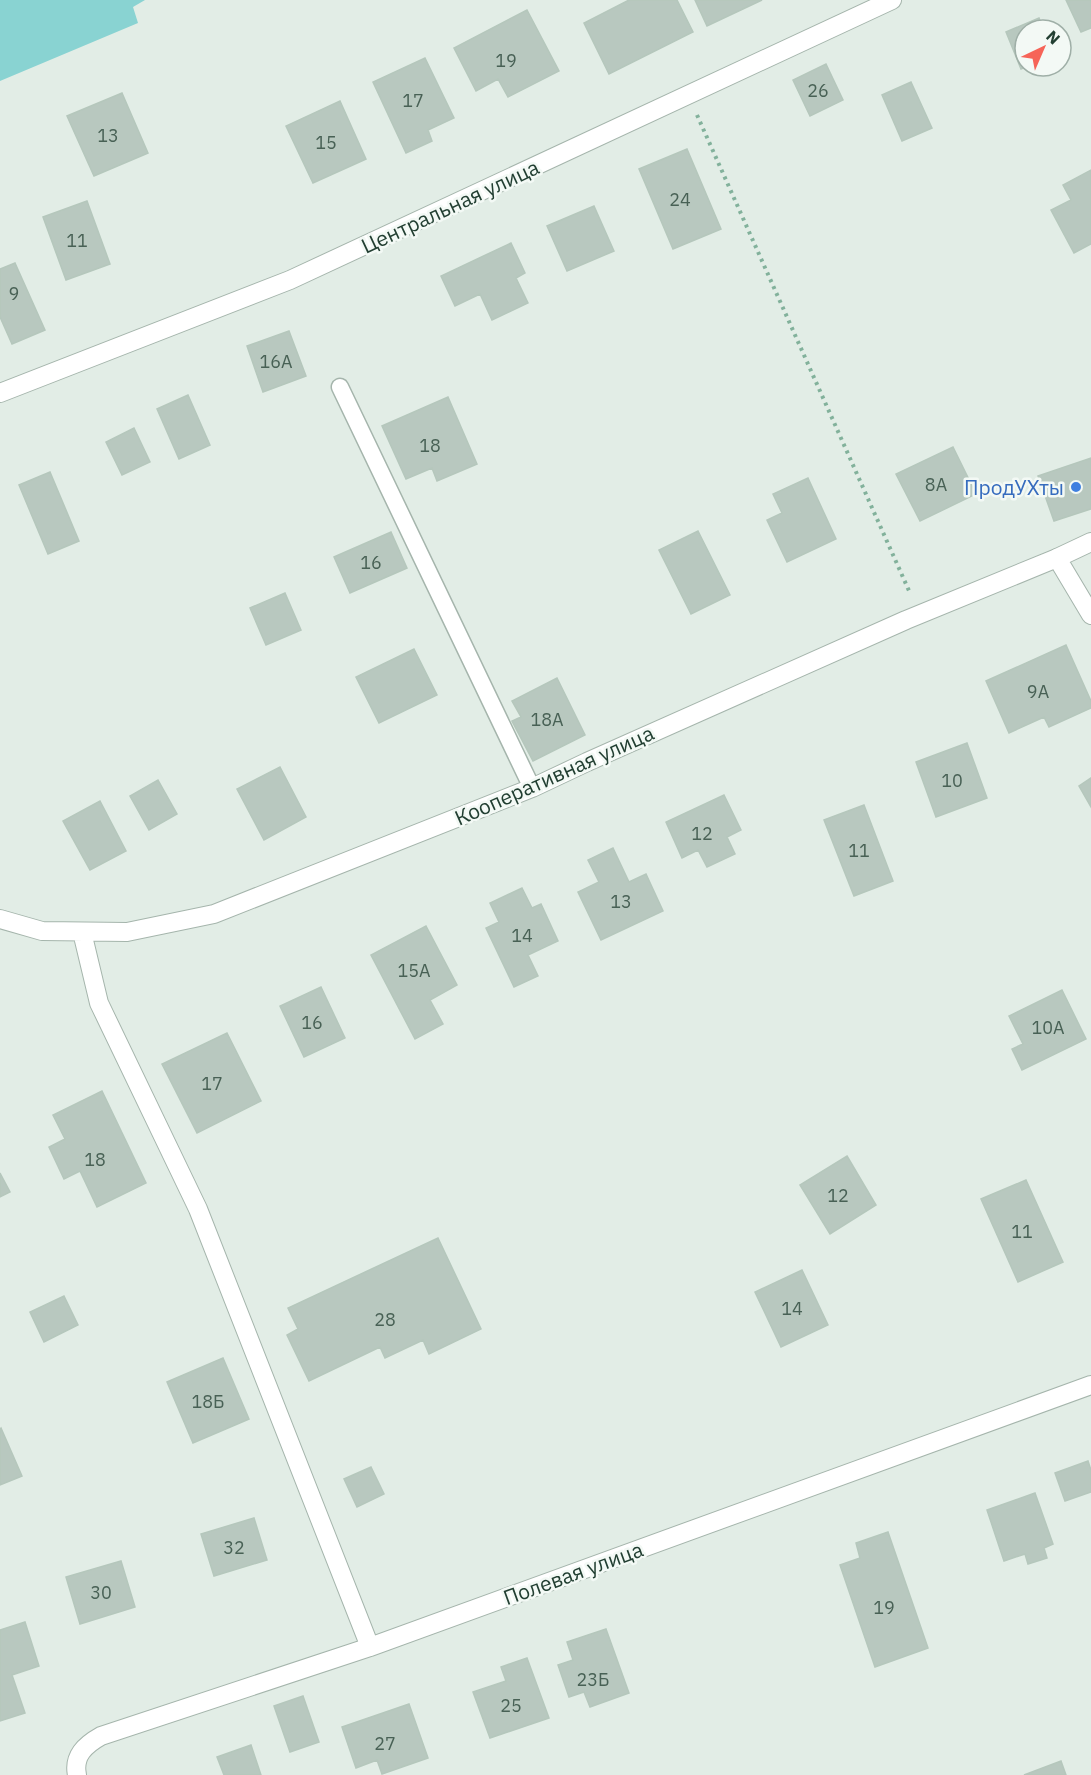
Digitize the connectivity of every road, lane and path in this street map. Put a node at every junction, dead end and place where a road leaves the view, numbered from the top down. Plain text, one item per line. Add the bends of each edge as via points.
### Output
1 (891, 0) edge
2 (688, 95) junction
3 (340, 387) dead end
4 (0, 393) edge
5 (1091, 542) edge
6 (1057, 558) junction
7 (920, 615) junction
8 (1091, 615) edge
9 (532, 788) junction
10 (0, 919) edge
11 (81, 932) junction
12 (1091, 1385) edge
13 (370, 1647) junction
14 (77, 1775) edge

1 - 2 street, Центральная улица
2 - 4 street, Центральная улица via 291,280
2 - 7 path
3 - 9 lane
5 - 6 street, Кооперативная улица
6 - 7 street, Кооперативная улица
6 - 8 street
7 - 9 street, Кооперативная улица
9 - 11 street, Кооперативная улица via 214,914 127,932
10 - 11 street, Кооперативная улица via 42,932
11 - 13 street via 99,1004 198,1209
12 - 13 street, Полевая улица
13 - 14 street, Полевая улица via 100,1737 87,1744 77,1757

